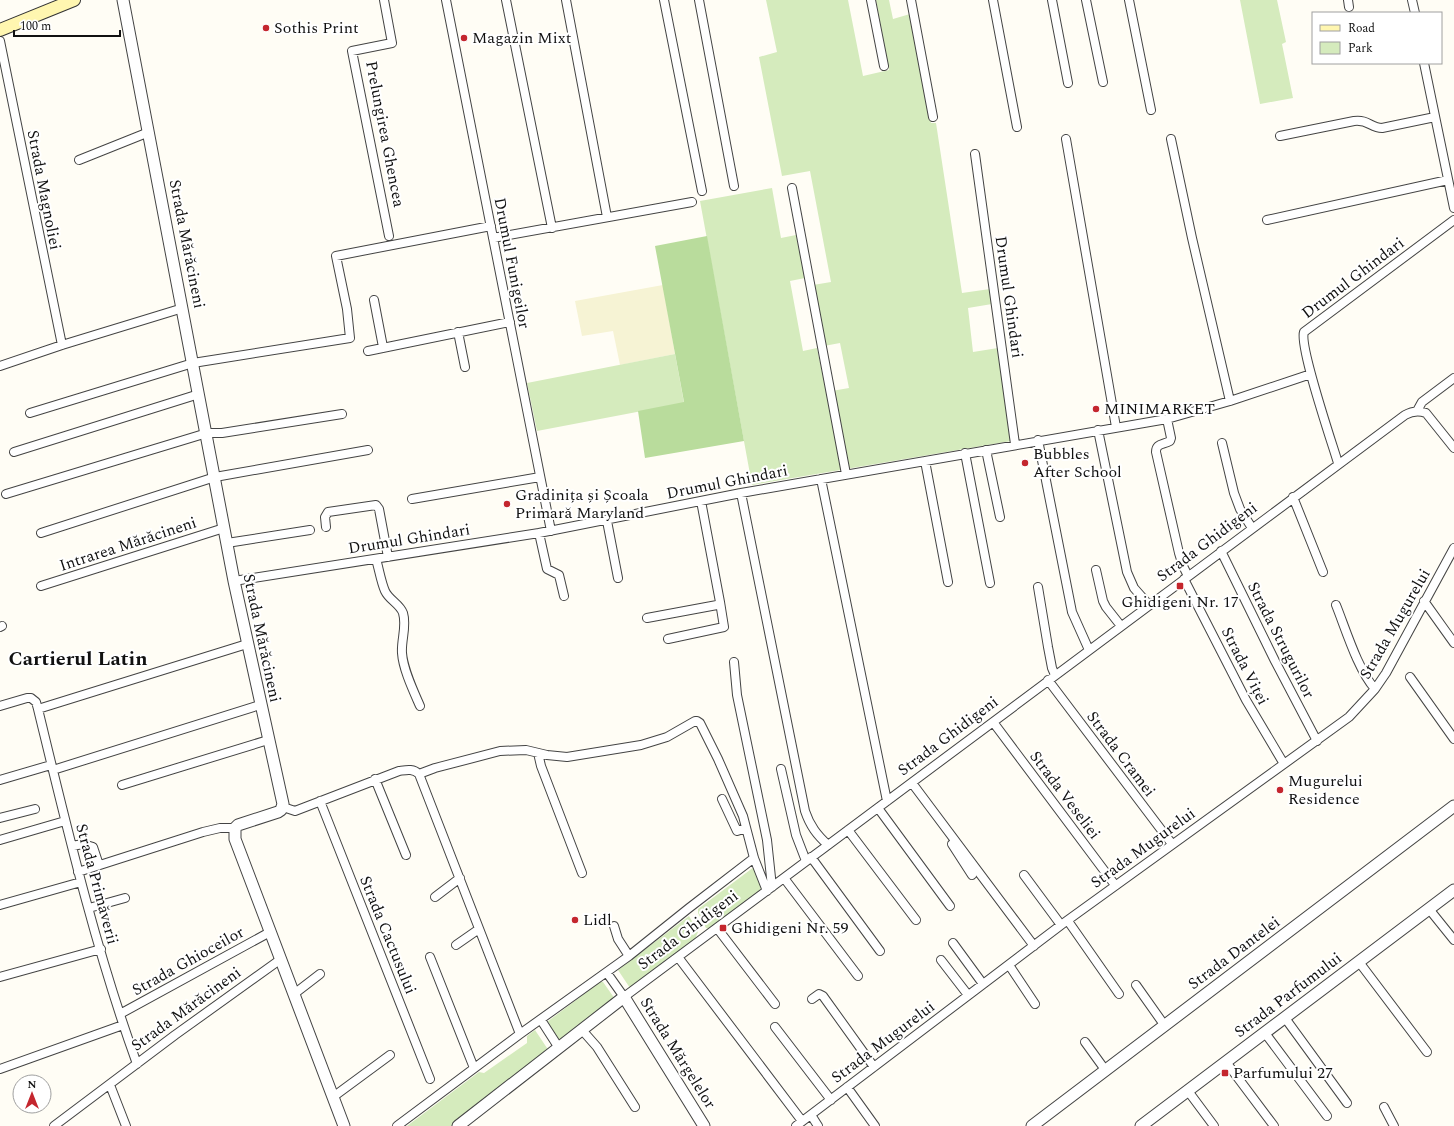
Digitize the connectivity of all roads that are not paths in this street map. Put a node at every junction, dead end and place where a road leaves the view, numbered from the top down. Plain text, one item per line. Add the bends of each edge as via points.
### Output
1 (74, 0) edge
2 (124, 0) edge
3 (384, 0) edge
4 (446, 0) edge
5 (506, 0) edge
6 (566, 0) edge
7 (664, 0) edge
8 (699, 0) edge
9 (871, 0) edge
10 (911, 0) edge
11 (993, 0) edge
12 (1052, 0) edge
13 (1086, 0) edge
14 (1129, 0) edge
15 (1412, 0) edge
16 (1415, 12) edge
17 (0, 30) edge
18 (0, 41) edge
19 (1424, 64) edge
20 (884, 66) dead end
21 (1103, 82) dead end
22 (1068, 83) dead end
23 (1151, 110) dead end
24 (1435, 117) junction
25 (933, 118) dead end
26 (1017, 127) dead end
27 (149, 132) junction
28 (1280, 136) dead end
29 (1066, 139) dead end
30 (1171, 139) dead end
31 (976, 154) dead end
32 (79, 160) dead end
33 (1448, 180) junction
34 (734, 186) dead end
35 (792, 188) dead end
36 (702, 191) dead end
37 (692, 202) dead end
38 (1454, 208) edge
39 (607, 217) junction
40 (1267, 220) dead end
41 (1454, 220) edge
42 (491, 226) junction
43 (552, 228) junction
44 (389, 236) dead end
45 (493, 238) junction
46 (374, 300) dead end
47 (183, 308) junction
48 (510, 322) junction
49 (458, 332) junction
50 (62, 345) junction
51 (383, 347) junction
52 (368, 351) dead end
53 (193, 363) junction
54 (0, 366) edge
55 (465, 367) dead end
56 (1311, 374) junction
57 (1454, 378) edge
58 (199, 394) junction
59 (1230, 401) junction
60 (1417, 411) junction
61 (30, 413) dead end
62 (342, 414) dead end
63 (1167, 418) junction
64 (1116, 427) junction
65 (1098, 430) junction
66 (207, 433) junction
67 (1038, 440) junction
68 (1222, 443) dead end
69 (1016, 444) junction
70 (1454, 448) edge
71 (368, 450) dead end
72 (986, 450) junction
73 (14, 452) dead end
74 (965, 453) junction
75 (925, 461) junction
76 (1338, 463) junction
77 (846, 474) junction
78 (215, 477) junction
79 (540, 477) junction
80 (821, 479) junction
81 (741, 493) junction
82 (6, 494) dead end
83 (1293, 497) junction
84 (412, 500) dead end
85 (701, 501) junction
86 (1000, 516) dead end
87 (607, 520) junction
88 (326, 526) dead end
89 (224, 528) junction
90 (1252, 528) junction
91 (310, 530) dead end
92 (551, 531) junction
93 (41, 533) dead end
94 (540, 533) junction
95 (227, 543) junction
96 (1454, 548) edge
97 (1221, 551) junction
98 (388, 557) junction
99 (376, 559) junction
100 (1452, 560) edge
101 (1096, 570) dead end
102 (1323, 572) dead end
103 (1186, 577) junction
104 (618, 578) dead end
105 (234, 582) junction
106 (948, 582) dead end
107 (990, 583) dead end
108 (41, 586) dead end
109 (1038, 587) dead end
110 (564, 596) dead end
111 (1424, 601) junction
112 (720, 602) junction
113 (1149, 605) junction
114 (1336, 605) dead end
115 (647, 618) dead end
116 (1121, 626) junction
117 (668, 639) dead end
118 (1454, 643) edge
119 (247, 644) junction
120 (1089, 650) junction
121 (734, 662) dead end
122 (1410, 677) dead end
123 (1052, 678) junction
124 (1375, 689) junction
125 (260, 705) junction
126 (0, 706) edge
127 (420, 706) dead end
128 (38, 709) junction
129 (993, 722) junction
130 (1454, 739) edge
131 (268, 740) junction
132 (1317, 741) junction
133 (538, 753) junction
134 (1284, 764) junction
135 (52, 768) junction
136 (781, 769) dead end
137 (415, 772) junction
138 (0, 780) edge
139 (375, 780) junction
140 (910, 784) junction
141 (122, 785) dead end
142 (722, 799) dead end
143 (320, 801) junction
144 (887, 801) junction
145 (1454, 806) edge
146 (283, 807) junction
147 (878, 808) junction
148 (35, 809) dead end
149 (0, 818) edge
150 (65, 821) junction
151 (235, 828) junction
152 (746, 828) junction
153 (848, 830) junction
154 (0, 840) edge
155 (1172, 844) junction
156 (828, 845) junction
157 (72, 846) junction
158 (406, 856) dead end
159 (754, 858) junction
160 (809, 860) junction
161 (99, 866) junction
162 (78, 872) junction
163 (582, 873) dead end
164 (972, 875) dead end
165 (1024, 875) dead end
166 (460, 878) junction
167 (784, 878) junction
168 (81, 882) junction
169 (1115, 885) junction
170 (769, 889) junction
171 (1454, 890) edge
172 (434, 897) dead end
173 (125, 898) dead end
174 (0, 905) edge
175 (950, 906) dead end
176 (89, 908) junction
177 (1429, 909) junction
178 (916, 920) dead end
179 (1064, 923) junction
180 (614, 926) dead end
181 (717, 928) junction
182 (479, 929) junction
183 (270, 932) junction
184 (1454, 940) edge
185 (953, 943) dead end
186 (456, 945) dead end
187 (1034, 946) junction
188 (101, 949) junction
189 (880, 951) dead end
190 (629, 956) junction
191 (678, 957) junction
192 (430, 958) dead end
193 (281, 959) junction
194 (941, 960) dead end
195 (1359, 962) junction
196 (1009, 964) junction
197 (607, 973) junction
198 (320, 974) dead end
199 (858, 976) dead end
200 (0, 977) edge
201 (983, 984) junction
202 (1136, 985) dead end
203 (294, 994) junction
204 (1119, 994) dead end
205 (968, 995) junction
206 (624, 997) junction
207 (812, 999) dead end
208 (775, 1004) dead end
209 (1035, 1004) dead end
210 (120, 1014) junction
211 (1285, 1018) junction
212 (541, 1020) junction
213 (124, 1025) junction
214 (1165, 1026) junction
215 (775, 1027) dead end
216 (582, 1030) junction
217 (1265, 1033) junction
218 (520, 1034) junction
219 (1085, 1042) dead end
220 (559, 1048) junction
221 (1427, 1052) dead end
222 (390, 1055) dead end
223 (1226, 1062) junction
224 (137, 1064) junction
225 (874, 1067) junction
226 (474, 1068) junction
227 (0, 1069) edge
228 (1106, 1071) junction
229 (430, 1079) dead end
230 (110, 1084) junction
231 (847, 1087) junction
232 (1188, 1091) junction
233 (333, 1097) junction
234 (831, 1100) junction
235 (1347, 1103) dead end
236 (635, 1107) dead end
237 (1384, 1107) dead end
238 (810, 1115) junction
239 (1327, 1116) dead end
240 (59, 1124) edge
241 (799, 1124) edge
242 (126, 1126) edge
243 (344, 1126) edge
244 (397, 1126) edge
245 (458, 1126) edge
246 (703, 1126) edge
247 (818, 1126) edge
248 (875, 1126) edge
249 (1032, 1126) edge
250 (1141, 1126) edge
251 (1214, 1126) edge
252 (1274, 1126) edge
253 (1394, 1126) edge

1 - 17 main road
2 - 27 street, Strada Mărăcineni
3 - 44 street, Prelungirea Ghencea via 392,43 352,51
4 - 42 street, Drumul Funigeilor
5 - 43 street
6 - 39 street
7 - 36 street
8 - 34 street
9 - 20 street
10 - 25 street
11 - 26 street
12 - 22 street
13 - 21 street
14 - 23 street
15 - 16 street
18 - 50 street, Strada Magnoliei
19 - 24 street
24 - 28 street via 1382,128 1367,122 1354,121
24 - 33 street
27 - 32 street
27 - 47 street, Strada Mărăcineni
29 - 64 street
30 - 59 street
31 - 69 street, Drumul Ghindari
33 - 38 street
33 - 40 street
35 - 77 street
37 - 39 street
39 - 43 street
41 - 56 street, Drumul Ghindari via 1304,332
42 - 45 street, Drumul Funigeilor
42 - 53 street via 336,256 350,338
43 - 45 street
45 - 48 street, Drumul Funigeilor
46 - 51 street
47 - 50 street
47 - 53 street, Strada Mărăcineni
48 - 49 street
48 - 79 street, Drumul Funigeilor
49 - 51 street
49 - 55 street
50 - 54 street
51 - 52 street
53 - 58 street, Strada Mărăcineni
53 - 61 street
56 - 59 street, Drumul Ghindari
56 - 76 street, Drumul Ghindari
57 - 60 street via 1422,402
58 - 66 street, Strada Mărăcineni
58 - 73 street
59 - 63 street, Drumul Ghindari
60 - 70 street via 1426,412
60 - 76 street, Strada Ghidigeni via 1405,415
62 - 66 street via 222,433
63 - 64 street, Drumul Ghindari
63 - 103 street via 1172,438 1158,445 1156,452
64 - 65 street, Drumul Ghindari
65 - 67 street, Drumul Ghindari
65 - 113 street via 1129,578
66 - 78 street, Strada Mărăcineni
66 - 82 street
67 - 69 street, Drumul Ghindari
67 - 120 street via 1072,612
68 - 90 street via 1234,493
69 - 72 street, Drumul Ghindari
71 - 78 street
72 - 74 street, Drumul Ghindari
72 - 86 street
74 - 75 street, Drumul Ghindari
74 - 107 street
75 - 77 street, Drumul Ghindari
75 - 106 street
76 - 83 street, Strada Ghidigeni
77 - 80 street, Drumul Ghindari
78 - 89 street, Strada Mărăcineni
78 - 93 street
79 - 84 street
79 - 92 street, Drumul Funigeilor
80 - 81 street, Drumul Ghindari
80 - 144 street
81 - 85 street, Drumul Ghindari
81 - 156 street via 805,811 812,828
83 - 90 street, Strada Ghidigeni
83 - 102 street
85 - 87 street, Drumul Ghindari
85 - 112 street
87 - 92 street, Drumul Ghindari
87 - 104 street
88 - 98 street via 325,518 328,512 376,505 379,509
89 - 95 street, Strada Mărăcineni
89 - 108 street, Intrarea Mărăcineni
90 - 97 street, Strada Ghidigeni
91 - 95 street
92 - 94 street, Drumul Ghindari
94 - 98 street, Drumul Ghindari
94 - 110 street via 547,569 559,575
95 - 105 street, Strada Mărăcineni
96 - 100 street, Strada Mugurelui
97 - 103 street, Strada Ghidigeni
97 - 132 street, Strada Strugurilor
98 - 99 street, Drumul Ghindari
99 - 105 street, Drumul Ghindari
99 - 127 street via 385,591 402,611 402,655
100 - 111 street, Strada Mugurelui
101 - 116 street via 1106,607
103 - 113 street, Strada Ghidigeni
103 - 134 street, Strada Viței via 1246,700
105 - 119 street, Strada Mărăcineni
109 - 123 street
111 - 118 street
111 - 124 street, Strada Mugurelui
112 - 115 street via 717,605
112 - 117 street via 724,627
113 - 116 street, Strada Ghidigeni
114 - 124 street via 1363,671
116 - 120 street, Strada Ghidigeni
119 - 125 street, Strada Mărăcineni
119 - 128 street
120 - 123 street, Strada Ghidigeni
121 - 170 street via 737,695 767,840
122 - 130 street
123 - 129 street, Strada Ghidigeni
123 - 155 street, Strada Cramei
124 - 132 street, Strada Mugurelui via 1349,717
125 - 131 street, Strada Mărăcineni
125 - 135 street
126 - 128 street via 31,698 36,702
128 - 135 street, Strada Primăverii
129 - 140 street, Strada Ghidigeni
129 - 169 street, Strada Veseliei
131 - 141 street
131 - 146 street, Strada Mărăcineni
132 - 134 street, Strada Mugurelui
133 - 137 street via 526,750 500,751
133 - 152 street via 575,757 641,745 667,737 697,721 718,759
133 - 163 street
134 - 155 street, Strada Mugurelui
135 - 138 street
135 - 150 street, Strada Primăverii
136 - 160 street via 796,835
137 - 139 street via 399,771
137 - 166 street
139 - 143 street
139 - 158 street
140 - 144 street, Strada Ghidigeni
140 - 164 street
140 - 187 street
142 - 152 street via 737,831
143 - 146 street via 295,811
143 - 229 street, Strada Cactusului
144 - 147 street, Strada Ghidigeni
145 - 214 street, Strada Dantelei
146 - 151 street via 278,812
147 - 153 street, Strada Ghidigeni
147 - 175 street
148 - 149 street
150 - 154 street
150 - 157 street, Strada Primăverii
151 - 161 street via 203,832
151 - 183 street via 235,839
152 - 159 street
153 - 156 street, Strada Ghidigeni
153 - 178 street
155 - 169 street, Strada Mugurelui
156 - 160 street, Strada Ghidigeni
157 - 161 street via 83,844 92,847
157 - 162 street, Strada Primăverii
159 - 170 street
159 - 190 street
160 - 167 street, Strada Ghidigeni
160 - 189 street
161 - 162 street
162 - 168 street, Strada Primăverii
165 - 179 street
166 - 172 street
166 - 182 street
167 - 170 street, Strada Ghidigeni
167 - 199 street
168 - 174 street
168 - 176 street, Strada Primăverii
169 - 179 street, Strada Mugurelui
170 - 181 street, Strada Ghidigeni
171 - 177 street, Strada Parfumului
173 - 176 street
176 - 188 street, Strada Primăverii
177 - 184 street
177 - 195 street, Strada Parfumului
179 - 187 street, Strada Mugurelui
179 - 204 street
180 - 190 street via 618,939
181 - 191 street, Strada Ghidigeni
181 - 208 street
182 - 186 street
182 - 218 street
183 - 193 street
183 - 210 street, Strada Ghioceilor
185 - 201 street
187 - 196 street, Strada Mugurelui
188 - 200 street
188 - 210 street, Strada Primăverii
190 - 197 street
191 - 206 street, Strada Ghidigeni
191 - 241 street
192 - 226 street
193 - 203 street
193 - 224 street, Strada Mărăcineni
194 - 205 street
195 - 211 street, Strada Parfumului
195 - 221 street
196 - 201 street, Strada Mugurelui
196 - 209 street
197 - 206 street
197 - 212 street
198 - 203 street
201 - 205 street, Strada Mugurelui
202 - 214 street
203 - 233 street
205 - 225 street, Strada Mugurelui
206 - 216 street, Strada Ghidigeni
206 - 246 street, Strada Mărgelelor
207 - 225 street via 819,994 823,996
210 - 213 street, Strada Primăverii
211 - 217 street, Strada Parfumului
211 - 235 street
212 - 218 street
212 - 220 street
213 - 224 street, Strada Primăverii
213 - 227 street
214 - 228 street, Strada Dantelei
215 - 234 street
216 - 220 street, Strada Ghidigeni
216 - 236 street via 597,1048
217 - 223 street, Strada Parfumului
217 - 239 street
218 - 226 street
219 - 228 street
220 - 245 street, Strada Ghidigeni
222 - 233 street
223 - 232 street, Strada Parfumului
223 - 252 street
224 - 230 street, Strada Mărăcineni
225 - 231 street, Strada Mugurelui
226 - 244 street
228 - 249 street, Strada Dantelei
230 - 240 street, Strada Mărăcineni
230 - 242 street
231 - 234 street, Strada Mugurelui
231 - 248 street
232 - 250 street, Strada Parfumului
232 - 251 street
233 - 243 street
234 - 238 street, Strada Mugurelui
237 - 253 street
238 - 241 street, Strada Mugurelui
238 - 247 street

